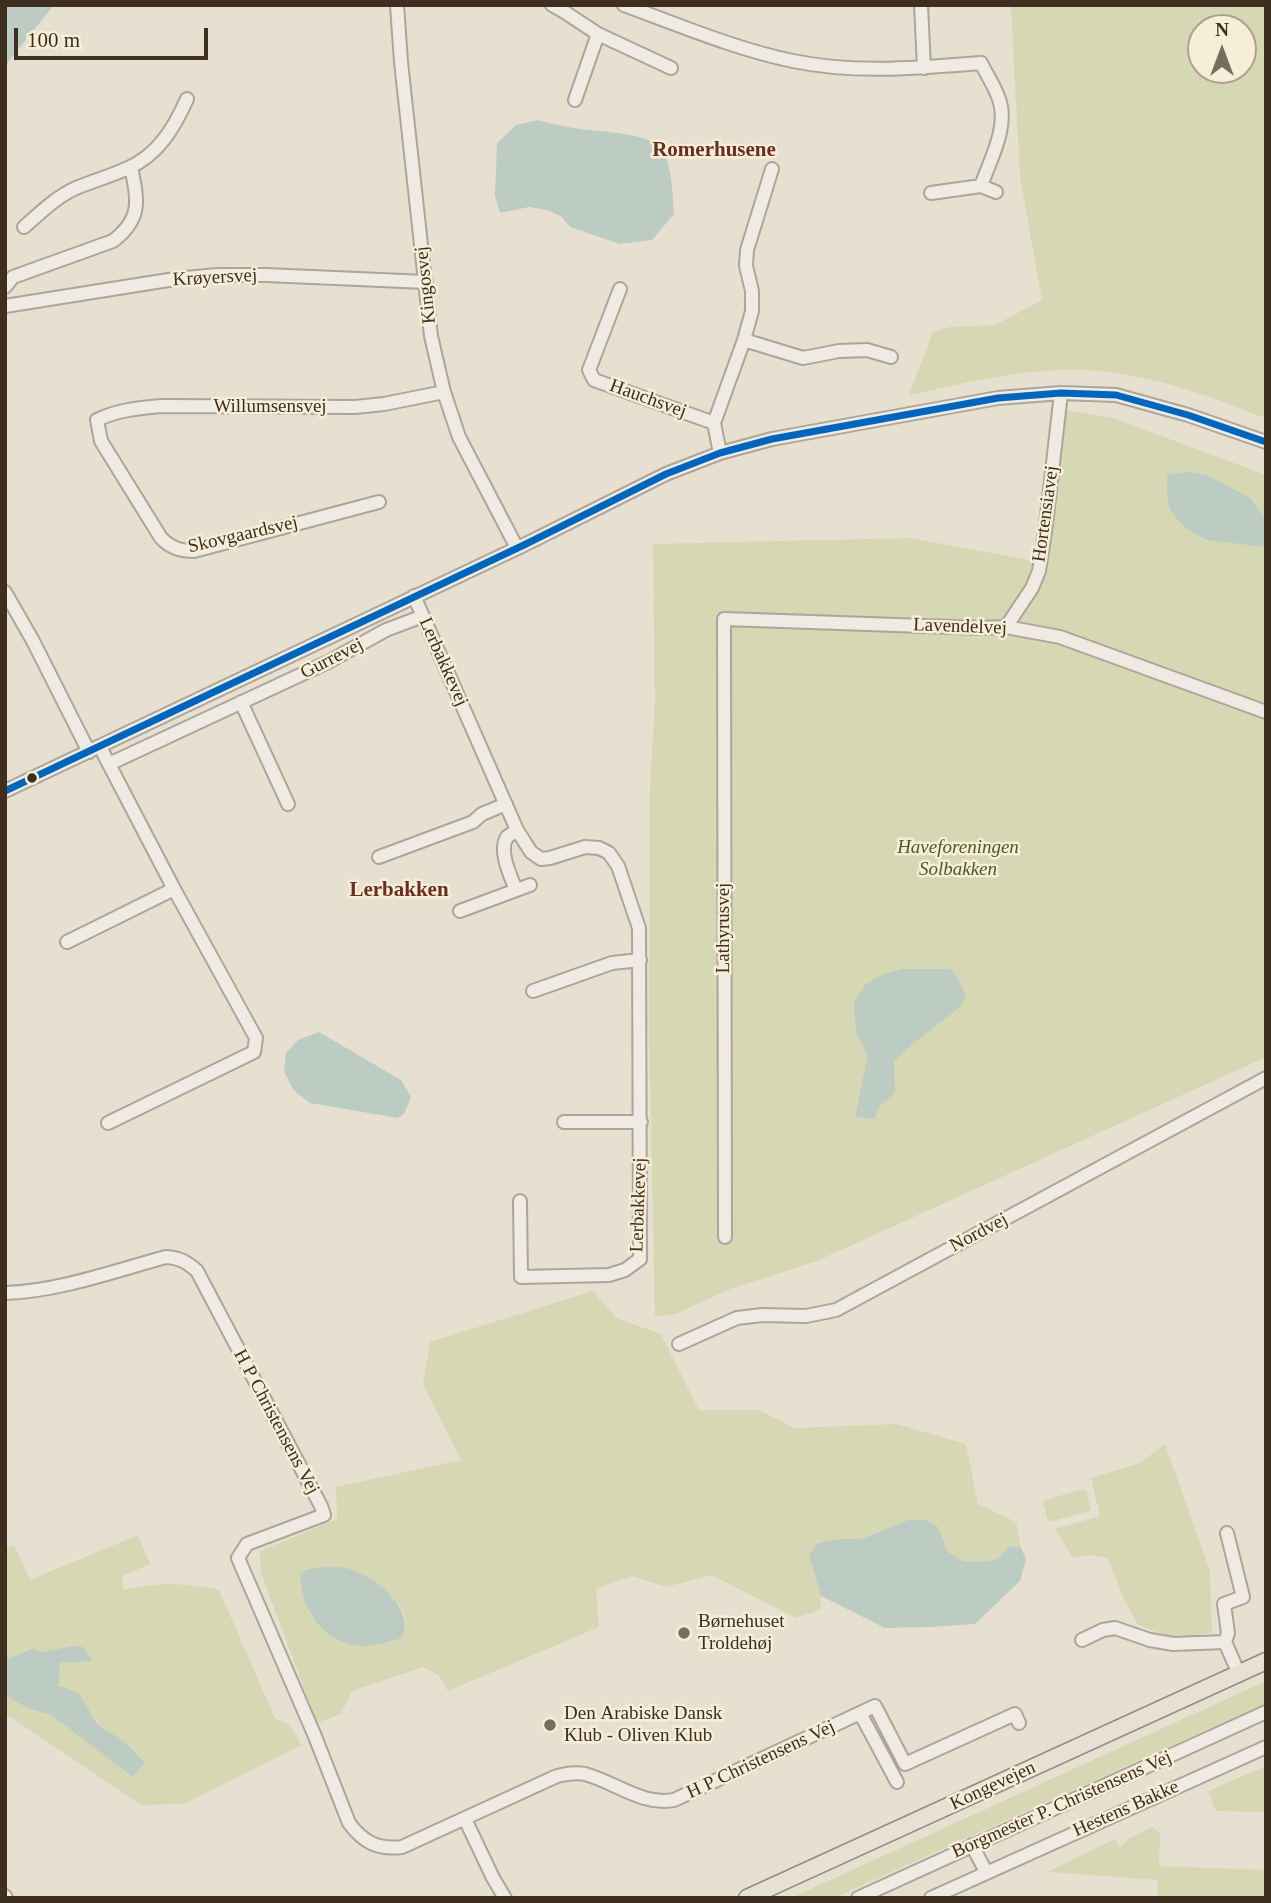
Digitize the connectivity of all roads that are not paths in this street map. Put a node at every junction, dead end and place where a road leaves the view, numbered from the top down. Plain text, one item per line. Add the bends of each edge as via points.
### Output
1 (397, 5) edge
2 (552, 5) edge
3 (624, 5) edge
4 (921, 5) edge
5 (598, 34) junction
6 (671, 68) dead end
7 (924, 68) junction
8 (187, 99) dead end
9 (575, 100) dead end
10 (131, 167) junction
11 (772, 169) dead end
12 (981, 186) junction
13 (996, 192) dead end
14 (931, 194) dead end
15 (24, 228) dead end
16 (426, 282) junction
17 (5, 287) edge
18 (620, 289) dead end
19 (5, 300) edge
20 (6, 306) edge
21 (744, 340) junction
22 (891, 357) dead end
23 (444, 392) junction
24 (1061, 393) junction
25 (97, 420) joint
26 (713, 423) junction
27 (1266, 442) edge
28 (720, 453) junction
29 (379, 502) dead end
30 (517, 548) junction
31 (5, 592) edge
32 (414, 596) junction
33 (423, 615) junction
34 (724, 619) joint
35 (1006, 626) junction
36 (241, 702) junction
37 (1266, 712) edge
38 (94, 749) junction
39 (108, 764) junction
40 (5, 791) edge
41 (288, 804) dead end
42 (506, 804) junction
43 (517, 830) junction
44 (379, 857) dead end
45 (530, 885) dead end
46 (174, 889) junction
47 (516, 890) junction
48 (460, 911) dead end
49 (66, 942) dead end
50 (640, 960) junction
51 (533, 991) dead end
52 (1266, 1079) edge
53 (108, 1122) dead end
54 (564, 1122) dead end
55 (641, 1122) junction
56 (520, 1201) dead end
57 (725, 1237) dead end
58 (5, 1293) edge
59 (679, 1344) dead end
60 (1227, 1533) dead end
61 (1082, 1640) dead end
62 (1225, 1642) junction
63 (1266, 1661) edge
64 (1239, 1674) junction
65 (860, 1713) junction
66 (1265, 1714) edge
67 (1019, 1723) dead end
68 (1266, 1747) edge
69 (897, 1783) dead end
70 (466, 1819) junction
71 (972, 1845) junction
72 (986, 1872) junction
73 (505, 1898) edge
74 (747, 1898) edge
75 (858, 1898) edge
76 (931, 1898) edge

1 - 16 street, Kingosvej
2 - 5 street
3 - 7 street via 738,47 793,61 874,70
4 - 7 street
5 - 6 street
5 - 9 street
7 - 12 street via 981,63 999,99 1001,130
8 - 10 street via 158,147
10 - 15 street via 75,189 48,205
10 - 17 street via 137,202 126,231 113,241 13,277
11 - 21 street via 747,250 752,311
12 - 13 street
12 - 14 street
16 - 20 street, Krøyersvej via 217,275
16 - 23 street, Kingosvej via 431,336
18 - 26 street, Hauchsvej via 589,370 594,380
19 - 20 street
21 - 22 street via 803,358 867,350
21 - 26 street
23 - 25 street, Willumsensvej via 355,407 148,407
23 - 30 street, Kingosvej via 459,437
24 - 27 street, Gurrevej via 1116,395
24 - 28 street, Gurrevej via 998,398 772,439
24 - 35 street, Hortensiavej via 1039,571
25 - 29 street, Skovgaardsvej via 101,441 161,538 182,551
26 - 28 street
28 - 30 street, Gurrevej
30 - 32 street, Gurrevej
31 - 38 street
32 - 33 street, Lerbakkevej
32 - 38 street, Gurrevej
33 - 36 street, Gurrevej
33 - 42 street, Lerbakkevej
34 - 35 street, Lavendelvej
34 - 57 street, Lathyrusvej
35 - 37 street, Lavendelvej via 1060,637
36 - 39 street, Gurrevej
36 - 41 street
38 - 39 street
38 - 40 street, Gurrevej
39 - 46 street
42 - 43 street, Lerbakkevej
42 - 44 street via 473,822
43 - 47 street via 507,837 505,847
43 - 50 street, Lerbakkevej via 541,859 585,847 609,853 618,866 639,928
45 - 47 street
46 - 49 street
46 - 53 street via 256,1038 254,1052
47 - 48 street
50 - 51 street via 612,964
50 - 55 street, Lerbakkevej
52 - 59 street, Nordvej via 836,1310 806,1316 737,1318
54 - 55 street
55 - 56 street, Lerbakkevej via 640,1259 625,1270 609,1275 521,1277
58 - 70 street, H P Christensens Vej via 74,1282 166,1257 179,1258 197,1271 324,1515 247,1544 239,1558 349,1824 366,1841 389,1848 402,1847
60 - 62 street via 1243,1597 1224,1604
61 - 62 street via 1115,1628 1173,1644
62 - 64 street
63 - 64 main road, Kongevejen
64 - 74 main road, Kongevejen
65 - 67 street via 875,1706 905,1764 1015,1714
65 - 69 street
65 - 70 street, H P Christensens Vej via 674,1800 648,1800 584,1774 570,1773
66 - 71 street, Borgmester P. Christensens Vej
68 - 72 street, Hestens Bakke
70 - 73 street
71 - 72 street
71 - 75 street, Borgmester P. Christensens Vej
72 - 76 street, Hestens Bakke

